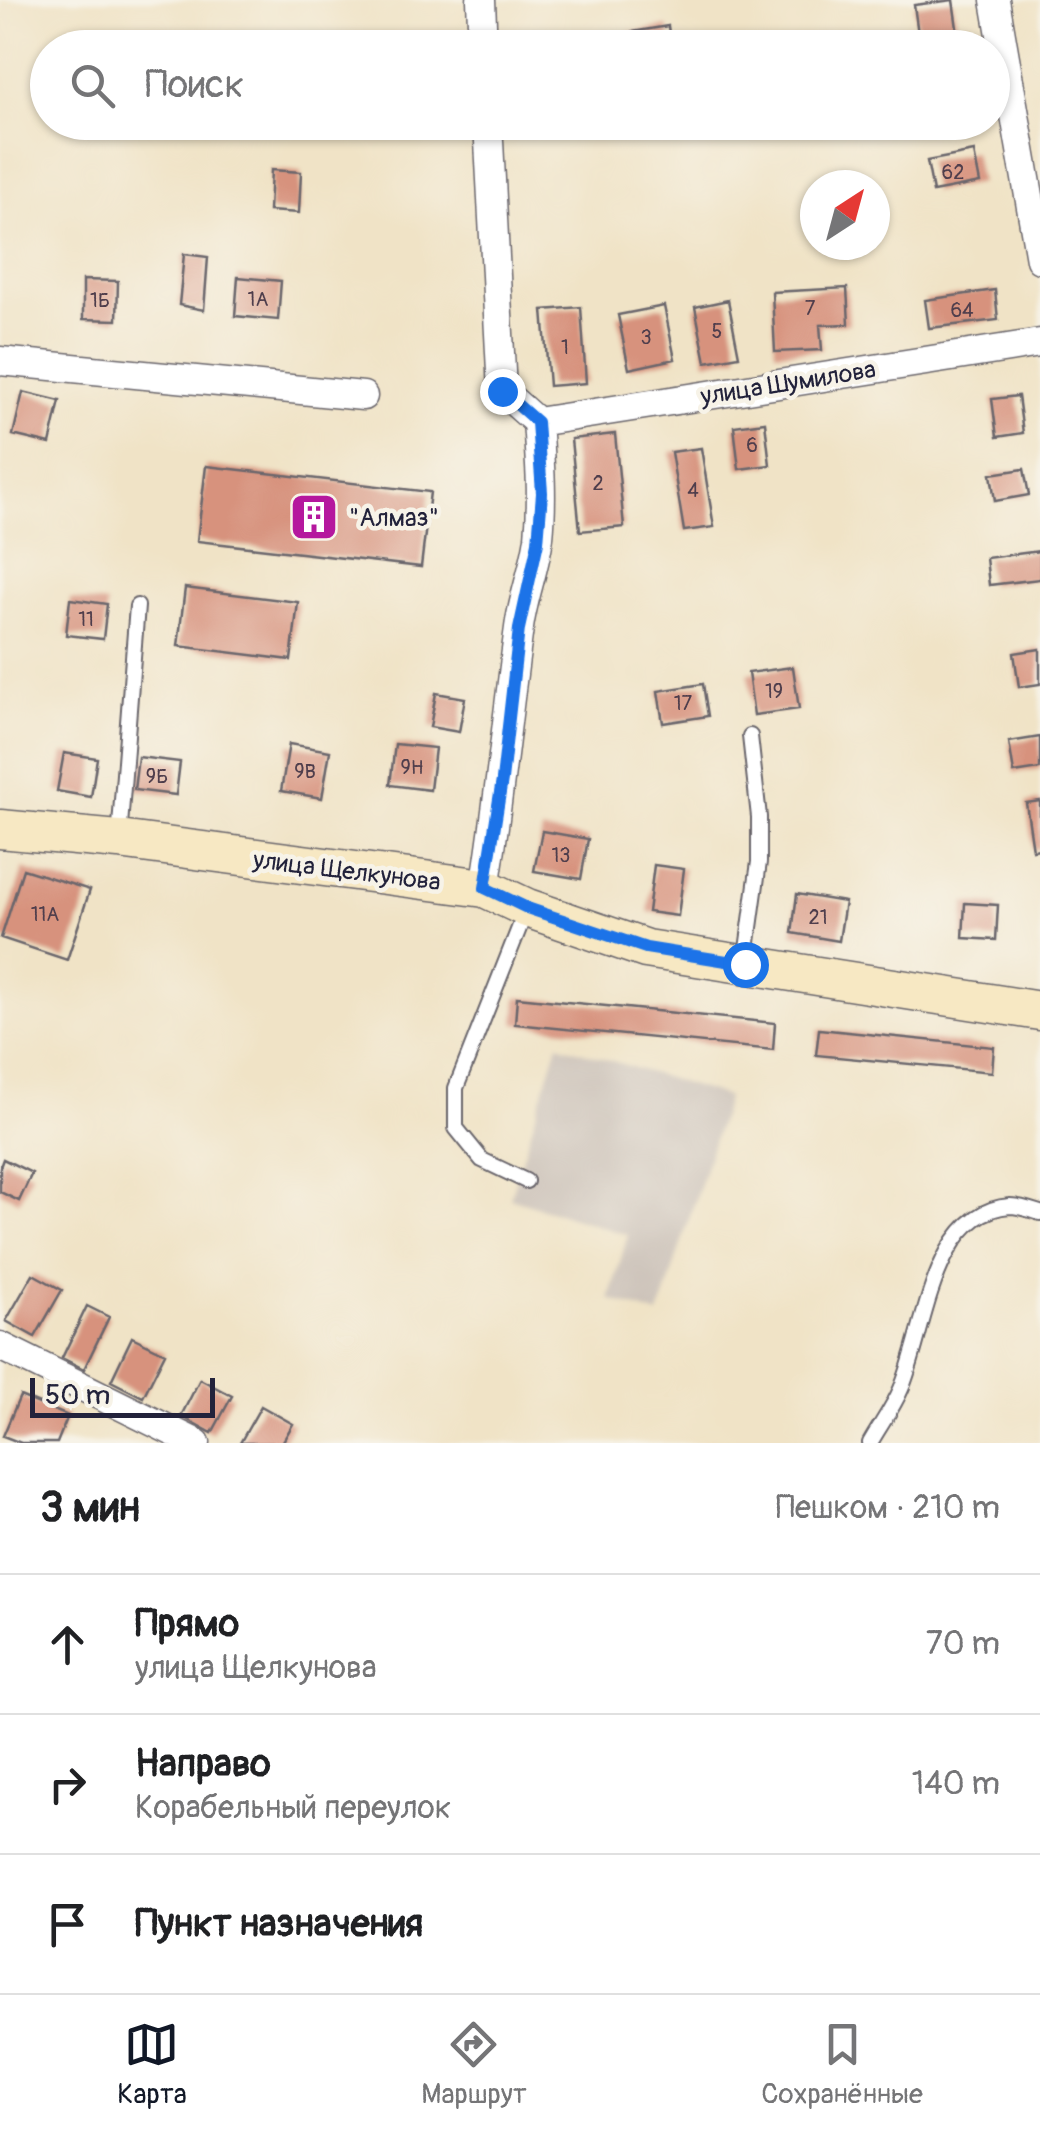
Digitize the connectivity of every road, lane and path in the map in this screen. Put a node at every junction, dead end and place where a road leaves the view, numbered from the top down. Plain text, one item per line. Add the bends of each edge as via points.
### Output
1 (481, 0) edge
2 (995, 0) edge
3 (483, 30) edge
4 (1000, 30) edge
5 (1010, 87) edge
6 (489, 140) edge
7 (1040, 260) edge
8 (1040, 343) edge
9 (0, 361) edge
10 (363, 396) dead end
11 (537, 422) junction
12 (138, 606) dead end
13 (750, 736) dead end
14 (0, 829) edge
15 (119, 840) junction
16 (485, 888) junction
17 (527, 908) junction
18 (745, 964) junction
19 (1040, 1011) edge
20 (526, 1181) dead end
21 (1040, 1213) edge
22 (0, 1346) edge
23 (196, 1443) edge
24 (870, 1443) edge

1 - 3 street
2 - 4 street
5 - 7 street
6 - 11 street via 502,391
8 - 11 street, улица Шумилова
9 - 10 street
11 - 16 street via 538,542 519,629
12 - 15 lane
13 - 18 lane via 759,862
14 - 15 main road, улица Щелкунова
15 - 16 main road, улица Щелкунова
16 - 17 main road, улица Щелкунова
17 - 18 main road, улица Щелкунова via 646,948
17 - 20 lane via 456,1088 456,1128 482,1160
18 - 19 main road, улица Щелкунова
21 - 24 lane via 1012,1206 992,1211 950,1245 902,1388
22 - 23 street

